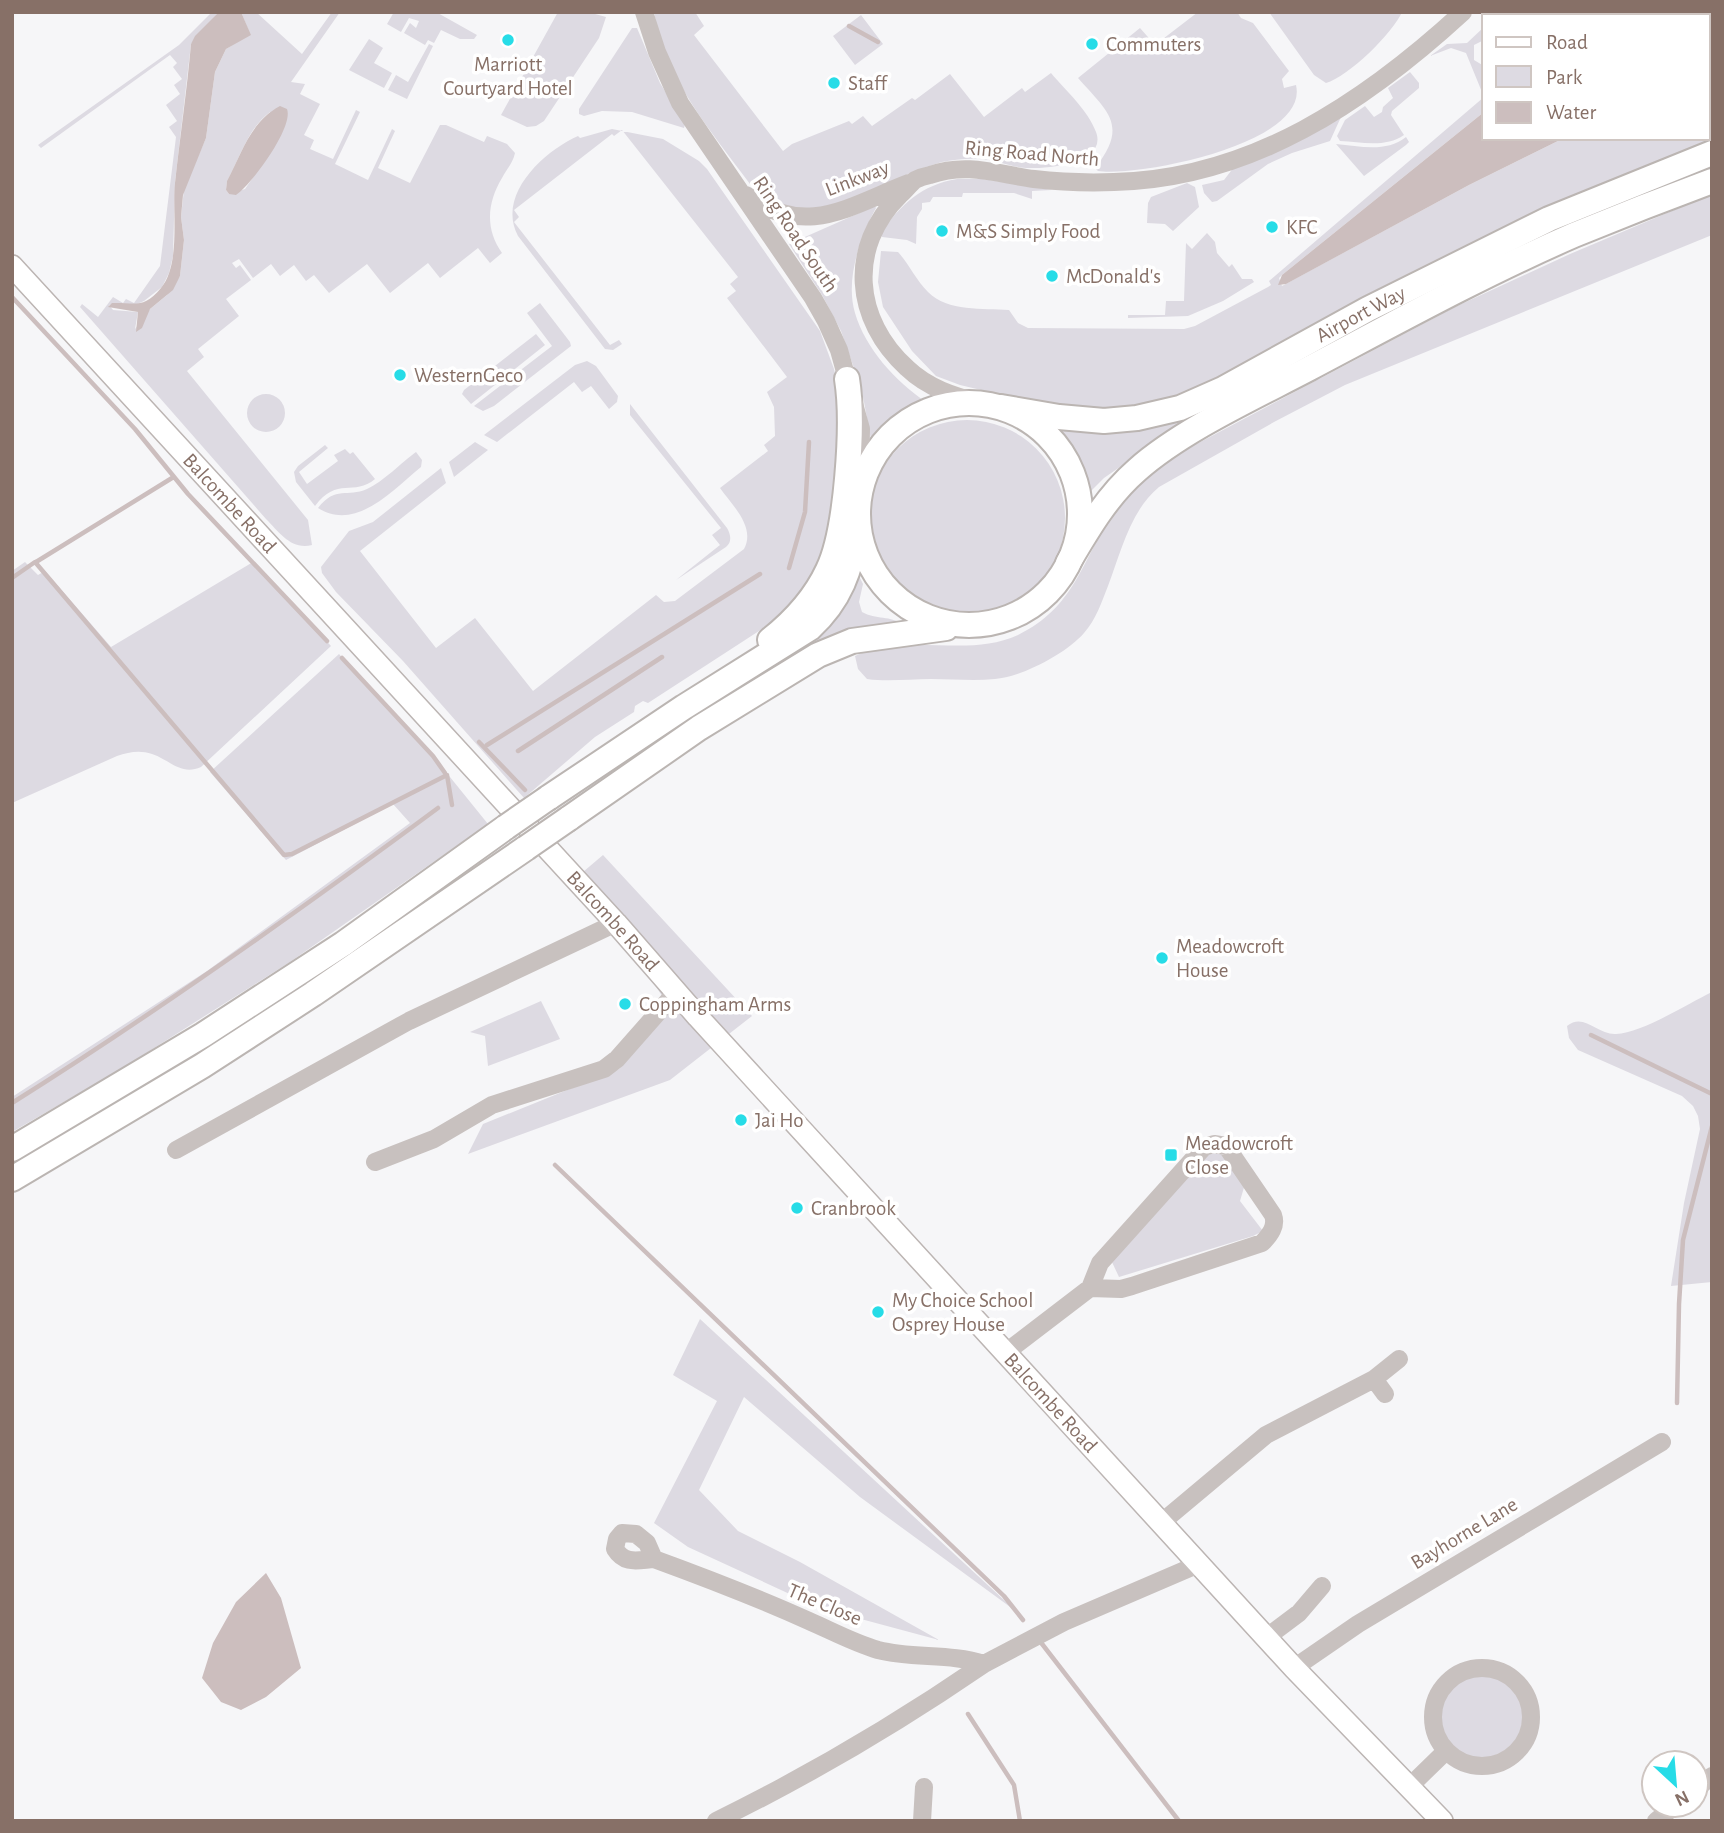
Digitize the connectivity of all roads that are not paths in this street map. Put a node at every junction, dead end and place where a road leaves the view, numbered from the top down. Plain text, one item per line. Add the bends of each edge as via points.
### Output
1 (644, 12) edge
2 (1447, 12) edge
3 (1463, 12) edge
4 (1384, 78) junction
5 (1712, 153) edge
6 (916, 180) junction
7 (1712, 181) edge
8 (738, 189) junction
9 (12, 266) edge
10 (847, 379) junction
11 (992, 406) junction
12 (859, 507) junction
13 (1068, 563) junction
14 (967, 626) junction
15 (684, 706) junction
16 (616, 923) junction
17 (676, 992) junction
18 (12, 1149) edge
19 (176, 1150) dead end
20 (375, 1162) dead end
21 (12, 1179) edge
22 (1090, 1289) junction
23 (1005, 1353) junction
24 (1399, 1359) dead end
25 (1374, 1379) junction
26 (1385, 1394) dead end
27 (1662, 1442) dead end
28 (1161, 1523) junction
29 (654, 1559) dead end
30 (1199, 1564) junction
31 (1322, 1586) dead end
32 (1267, 1637) junction
33 (984, 1664) junction
34 (1294, 1668) junction
35 (1446, 1751) junction
36 (924, 1787) dead end
37 (1409, 1787) junction
38 (716, 1821) edge
39 (922, 1821) edge
40 (1443, 1821) edge

1 - 8 street, Ring Road South via 671,85
2 - 4 street
3 - 4 street
4 - 6 street, Ring Road North via 1289,138 1230,162 1183,174 1093,182 969,167
5 - 11 highway, Airport Way via 1549,219 1180,408 1104,421
6 - 8 street, Linkway via 815,217 775,212
6 - 11 street, Ring Road North via 891,203 871,237 863,267 867,303 884,341 909,370 939,391
7 - 13 highway, Airport Way via 1572,236 1447,296 1181,439 1119,487
8 - 10 street, Ring Road South via 823,314
9 - 16 main road, Balcombe Road
10 - 12 street, Ring Road South via 861,429
10 - 15 highway via 847,471 838,540 827,573 787,626
11 - 12 highway via 958,403 938,407 896,428 873,457
11 - 13 highway via 1027,419 1046,434 1072,473 1080,515
12 - 14 highway via 870,564 900,601 932,620
12 - 15 highway via 848,574 824,614 795,638
13 - 14 highway via 1053,588 1032,607 999,621
14 - 21 highway, bridge via 877,636 826,651 732,707 313,994
15 - 18 highway, bridge via 323,958
16 - 17 main road, Balcombe Road
16 - 19 street via 409,1021
17 - 20 street via 604,1069 492,1105 434,1139
17 - 23 main road, Balcombe Road
22 - 22 street via 1100,1263 1203,1147 1226,1146 1275,1220 1262,1243 1121,1289
22 - 23 street
23 - 28 main road, Balcombe Road
24 - 25 street
25 - 26 street
25 - 28 street via 1266,1435
27 - 34 street, Bayhorne Lane
28 - 30 main road, Balcombe Road
29 - 33 street, The Close via 880,1650
30 - 32 main road, Balcombe Road
30 - 33 street via 1064,1622
31 - 32 street via 1299,1613
32 - 34 main road, Balcombe Road
33 - 38 street via 851,1751
34 - 37 main road, Balcombe Road
35 - 35 street via 1466,1764 1482,1767 1513,1755 1524,1743 1531,1723 1524,1690 1509,1675 1478,1667 1443,1685 1434,1702 1432,1722
35 - 37 street
36 - 39 street
37 - 40 main road, Balcombe Road

